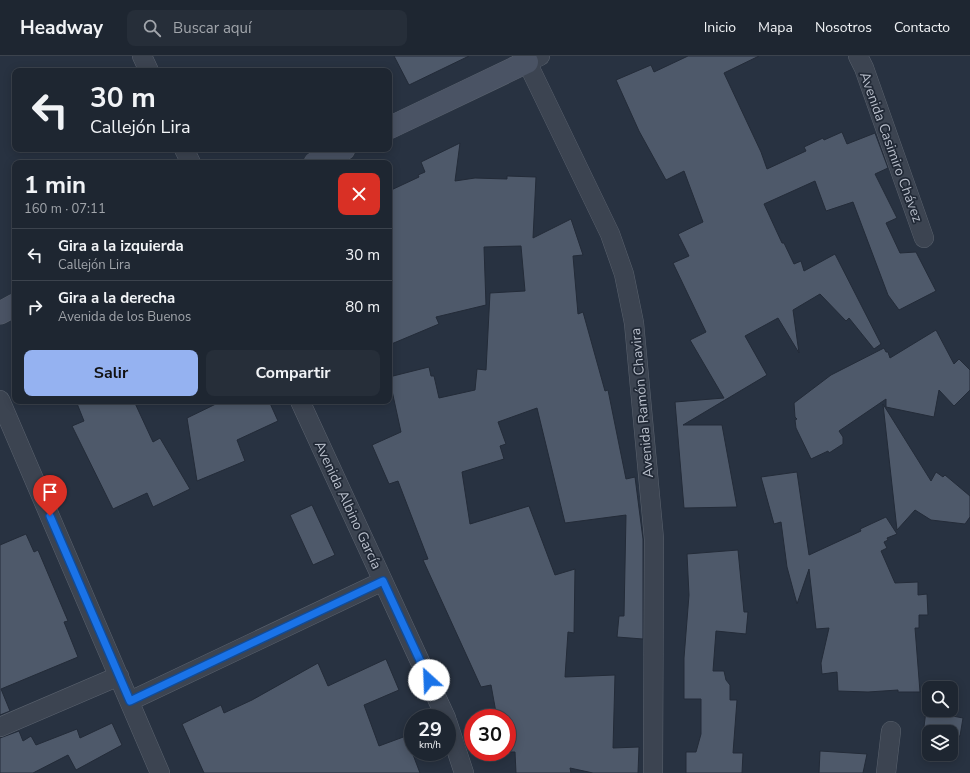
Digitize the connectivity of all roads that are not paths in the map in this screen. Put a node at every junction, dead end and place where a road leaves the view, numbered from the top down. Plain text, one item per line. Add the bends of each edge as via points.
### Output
1 (142, 56) edge
2 (858, 56) edge
3 (530, 58) edge
4 (148, 68) edge
5 (392, 127) edge
6 (338, 152) edge
7 (321, 160) edge
8 (924, 238) dead end
9 (12, 307) edge
10 (0, 313) edge
11 (0, 400) edge
12 (301, 404) edge
13 (383, 581) junction
14 (119, 676) junction
15 (130, 701) junction
16 (441, 709) edge
17 (0, 727) edge
18 (891, 731) dead end
19 (456, 749) edge
20 (160, 773) edge
21 (464, 773) edge
22 (653, 773) edge
23 (886, 773) edge

1 - 4 street
2 - 8 street, Avenida Casimiro Chávez
3 - 5 main road
3 - 22 street, Avenida Ramón Chavira via 610,234 624,274 634,322 654,539
6 - 7 main road
9 - 10 main road
11 - 14 street
12 - 13 street, Avenida Albino García
13 - 15 street
13 - 16 street, Avenida Albino García
14 - 15 street
14 - 17 street
15 - 20 street
18 - 23 street
19 - 21 street, Avenida Albino García

